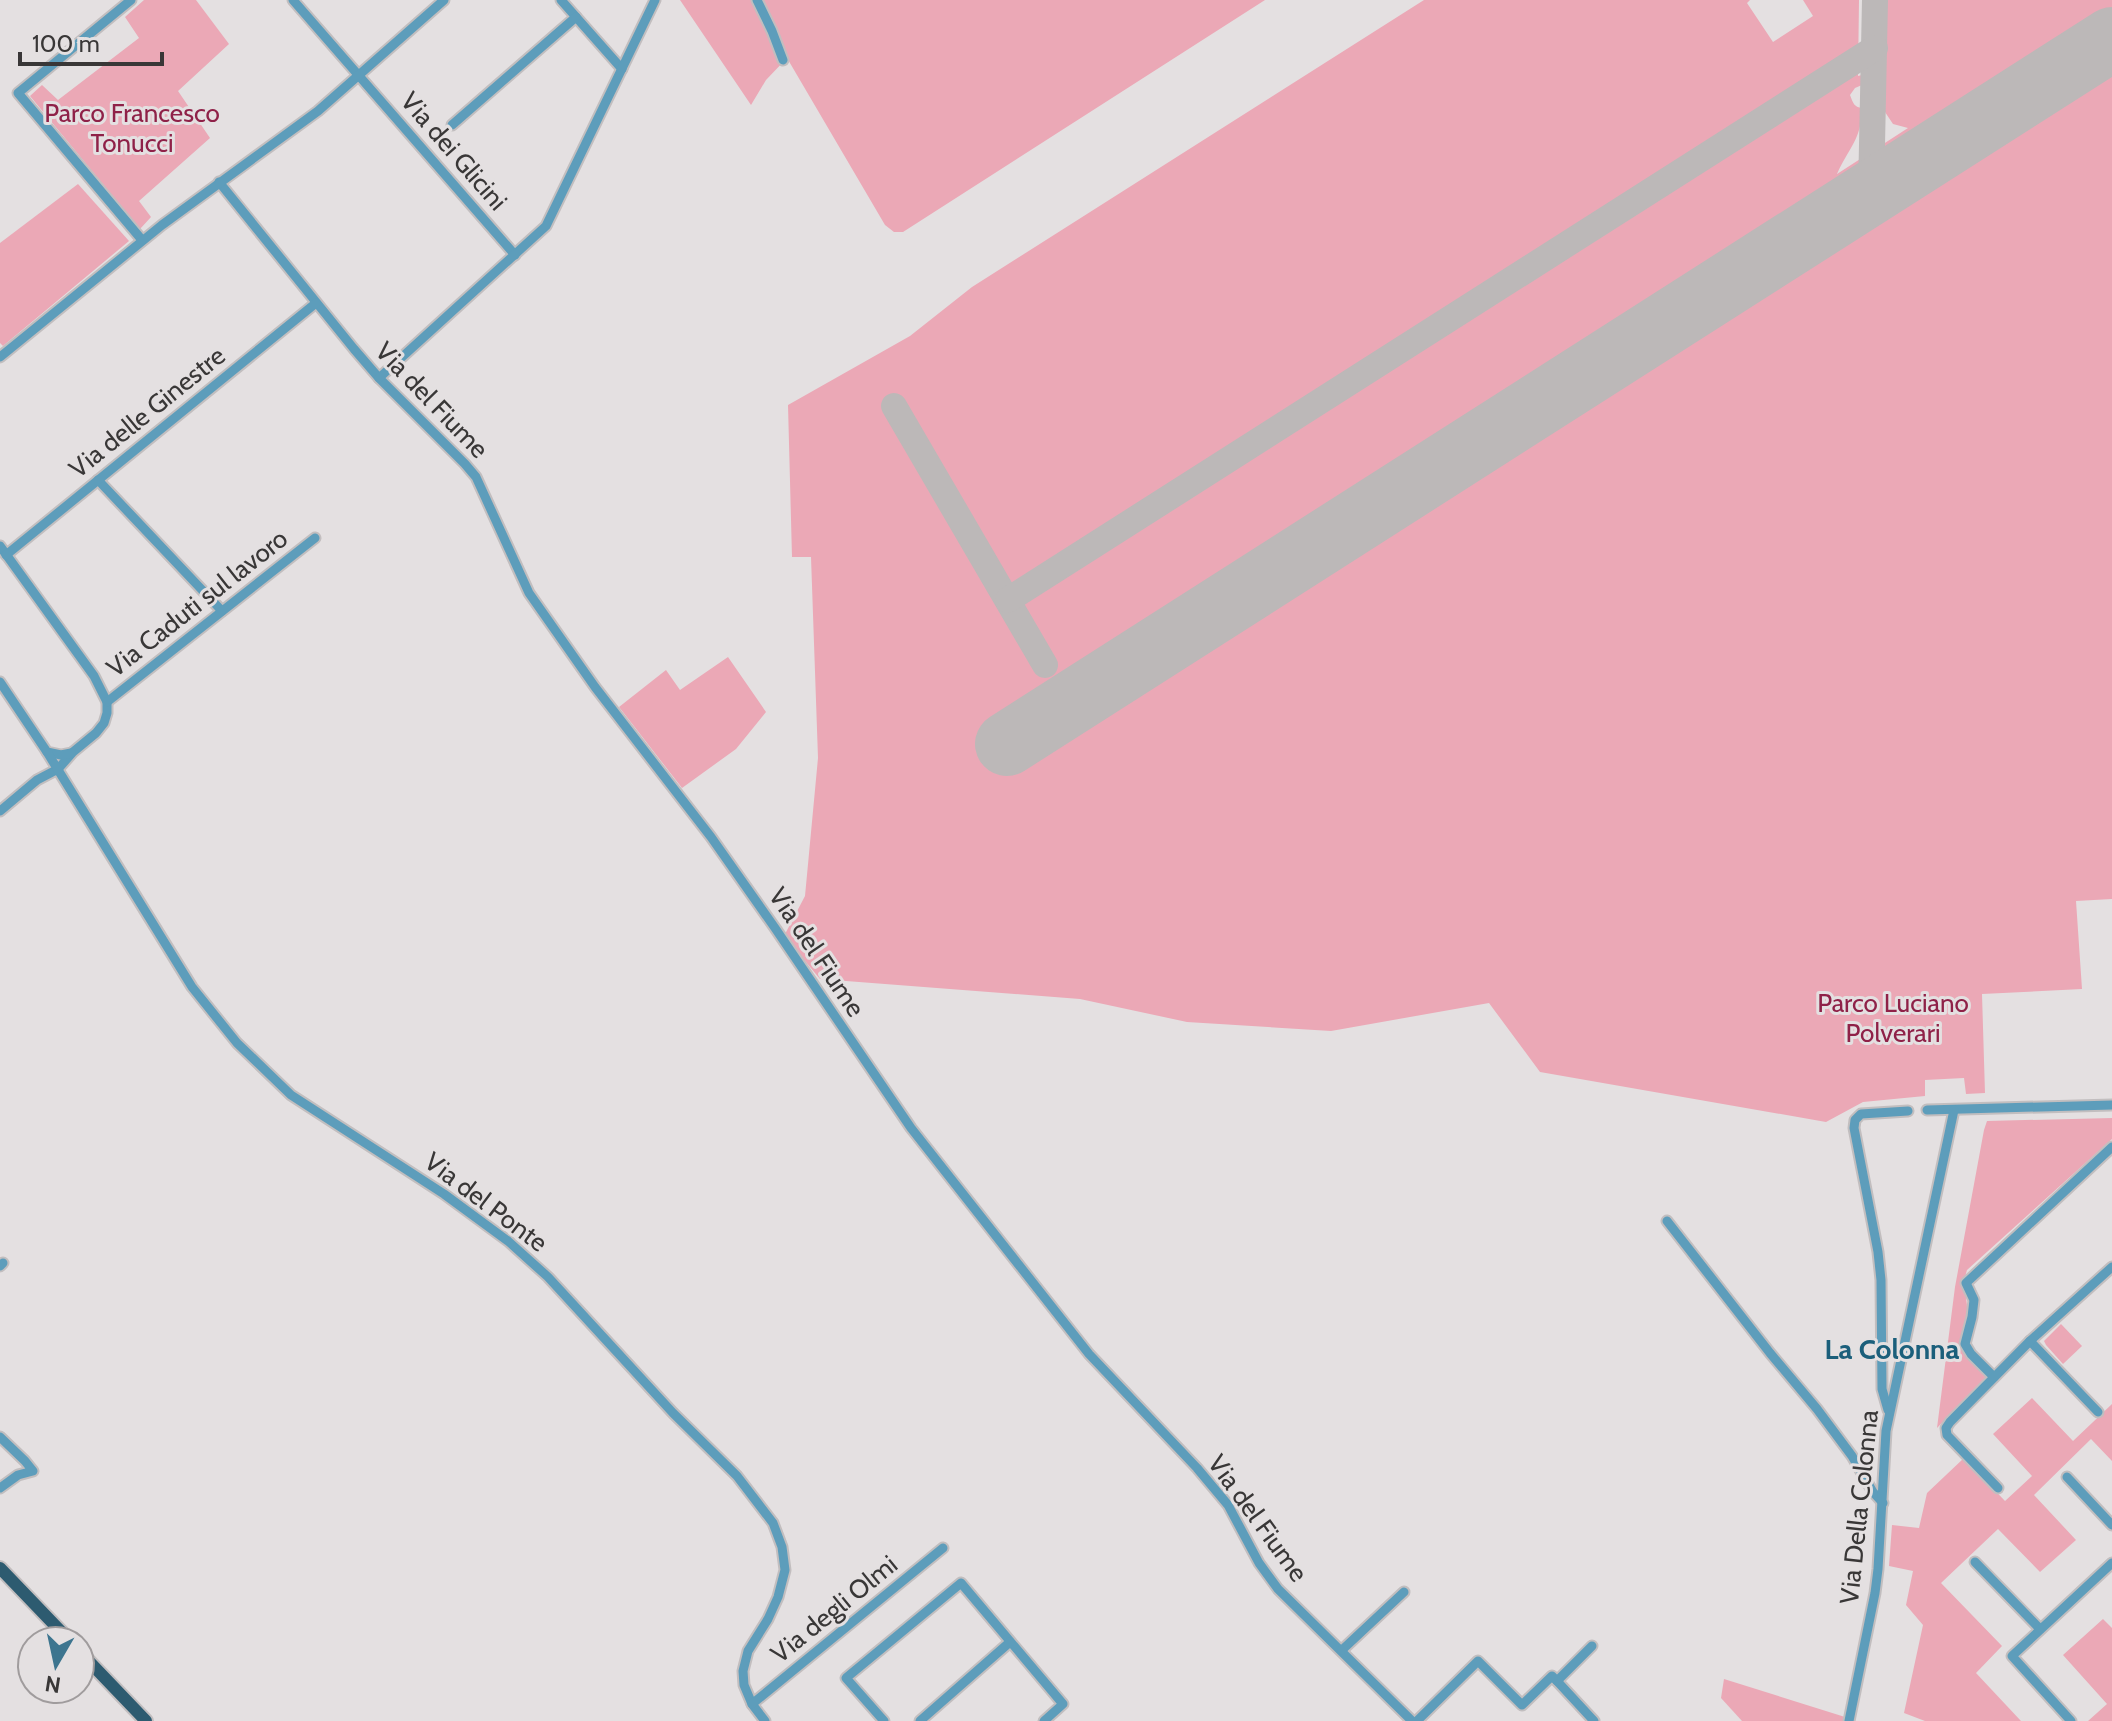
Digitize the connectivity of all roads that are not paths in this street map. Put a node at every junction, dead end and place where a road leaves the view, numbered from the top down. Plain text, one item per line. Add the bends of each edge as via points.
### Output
1 (131, 0) edge
2 (293, 0) edge
3 (444, 0) edge
4 (561, 0) edge
5 (655, 0) edge
6 (757, 0) edge
7 (576, 17) junction
8 (783, 60) dead end
9 (622, 69) junction
10 (359, 76) junction
11 (452, 125) dead end
12 (219, 182) junction
13 (142, 240) junction
14 (515, 255) junction
15 (316, 303) junction
16 (0, 357) edge
17 (379, 378) junction
18 (98, 480) junction
19 (315, 538) dead end
20 (3, 551) edge
21 (222, 611) junction
22 (0, 682) edge
23 (107, 702) junction
24 (47, 752) junction
25 (73, 752) junction
26 (58, 769) junction
27 (37, 780) junction
28 (0, 811) edge
29 (2112, 1105) edge
30 (1927, 1110) dead end
31 (1954, 1110) junction
32 (1908, 1111) dead end
33 (2112, 1147) edge
34 (1667, 1221) dead end
35 (2112, 1267) edge
36 (2030, 1341) junction
37 (1994, 1377) junction
38 (2098, 1412) dead end
39 (1888, 1422) junction
40 (0, 1437) edge
41 (19, 1457) junction
42 (18, 1475) junction
43 (2067, 1477) dead end
44 (0, 1488) edge
45 (1998, 1488) dead end
46 (1883, 1503) junction
47 (2112, 1525) edge
48 (943, 1548) dead end
49 (1975, 1562) dead end
50 (2111, 1567) edge
51 (0, 1568) edge
52 (1404, 1592) dead end
53 (55, 1625) edge
54 (2040, 1629) junction
55 (1010, 1642) junction
56 (1592, 1646) dead end
57 (1342, 1650) junction
58 (96, 1669) edge
59 (1557, 1681) junction
60 (752, 1704) junction
61 (146, 1721) edge
62 (765, 1721) edge
63 (884, 1721) edge
64 (920, 1721) edge
65 (1044, 1721) edge
66 (1414, 1721) edge
67 (1594, 1721) edge
68 (1849, 1721) edge
69 (2071, 1721) edge

1 - 13 street via 18,93
2 - 10 street, Via dei Glicini
3 - 10 street
4 - 7 street
5 - 9 street
6 - 8 street
7 - 9 street
7 - 11 street
9 - 14 street via 546,226
10 - 12 street
10 - 14 street, Via dei Glicini
12 - 13 street
12 - 15 street, Via del Fiume
13 - 16 street
14 - 17 street
15 - 17 street, Via del Fiume
15 - 18 street, Via delle Ginestre
17 - 57 street, Via del Fiume via 476,477 529,593 729,863 911,1128 1089,1354 1222,1497 1278,1589
18 - 20 street, Via delle Ginestre
18 - 21 street
19 - 21 street, Via Caduti sul lavoro
20 - 23 street via 94,676
21 - 23 street, Via Caduti sul lavoro
22 - 24 street, Via del Ponte
23 - 25 street via 104,723
24 - 25 street
24 - 26 street, Via del Ponte
24 - 27 street via 47,764
25 - 26 street
26 - 27 street
26 - 60 street, Via del Ponte via 192,987 237,1043 291,1095 508,1241 737,1476 773,1523 785,1570 743,1671
27 - 28 street
29 - 31 street
30 - 31 street
31 - 39 street, Via Della Colonna
32 - 39 street via 1861,1114 1854,1128 1878,1252 1882,1389
33 - 37 street via 1966,1283 1974,1300 1965,1344
34 - 46 street via 1817,1409
35 - 36 street
36 - 37 street
36 - 38 street
37 - 45 street via 1946,1428
39 - 46 street, Via Della Colonna
40 - 41 street
41 - 42 street
41 - 42 street via 33,1471
42 - 44 street
43 - 47 street
46 - 68 street, Via Della Colonna via 1875,1593
48 - 60 street, Via degli Olmi
49 - 54 street
50 - 54 street
51 - 53 main road
52 - 57 street
54 - 69 street via 2012,1656
55 - 63 street via 961,1583 846,1678
55 - 64 street
55 - 65 street via 1063,1704
56 - 59 street
57 - 66 street, Via del Fiume
58 - 61 main road
59 - 66 street via 1552,1676 1522,1705 1478,1661
59 - 67 street
60 - 62 street, Via del Ponte

